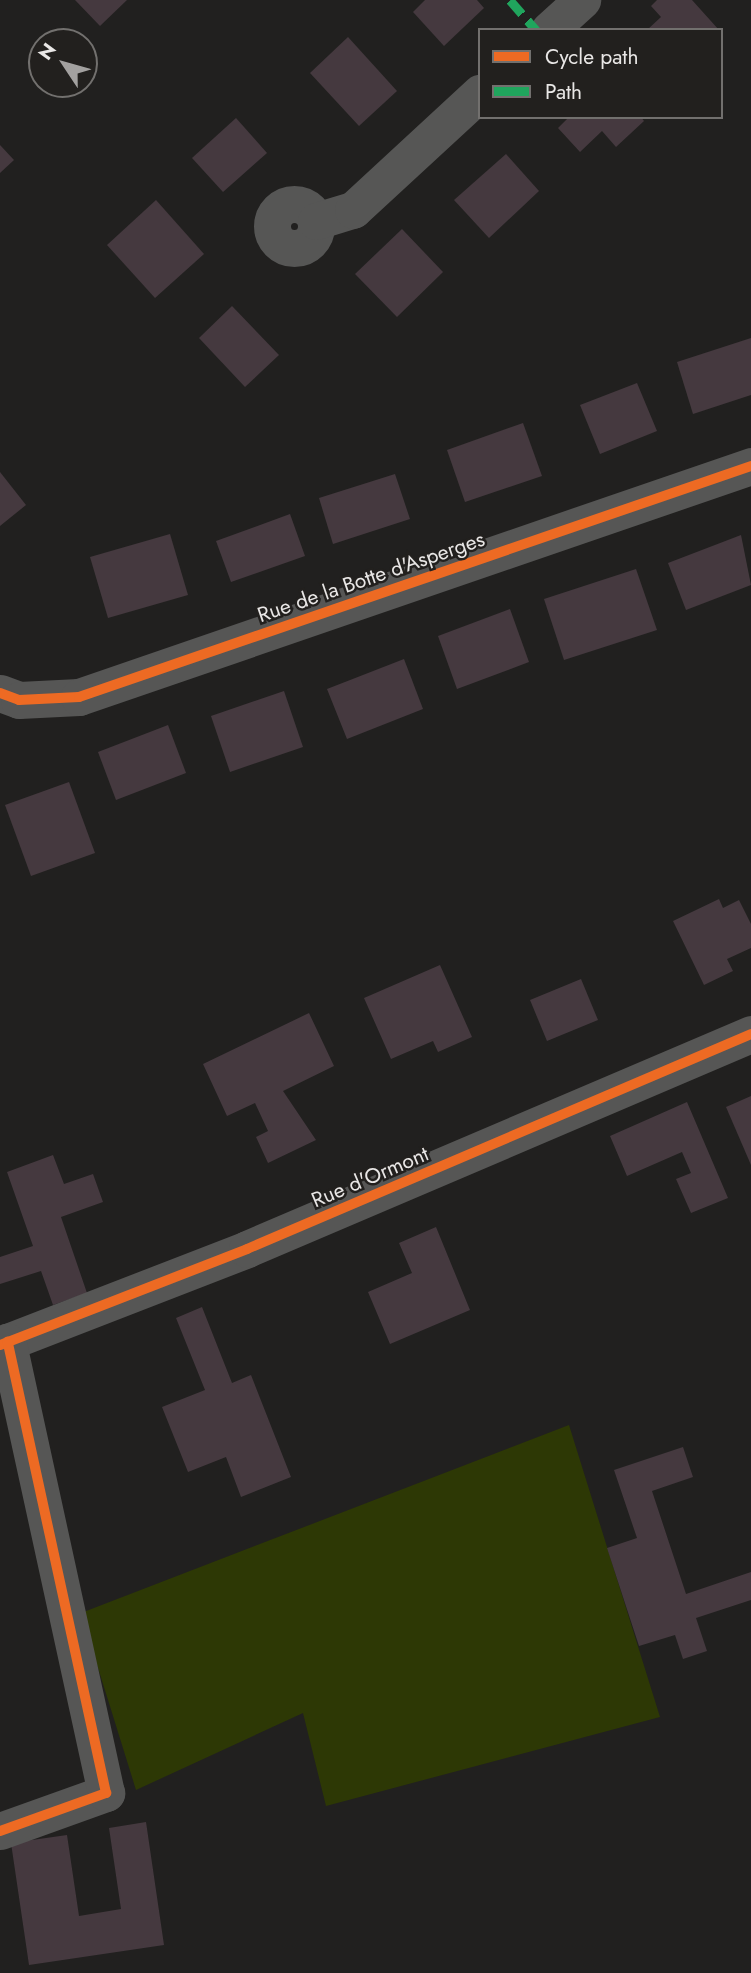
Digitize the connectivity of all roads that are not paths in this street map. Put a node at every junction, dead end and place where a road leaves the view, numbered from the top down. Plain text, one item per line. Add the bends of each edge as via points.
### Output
1 (582, 0) edge
2 (550, 28) edge
3 (478, 95) edge
4 (316, 222) dead end
5 (751, 466) edge
6 (0, 693) edge
7 (751, 1034) edge
8 (4, 1343) edge
9 (0, 1831) edge

1 - 2 street
3 - 4 street via 353,210
5 - 6 street, Rue de la Botte d'Asperges via 79,697 19,700
7 - 8 street, Rue d'Ormont via 247,1250
8 - 9 street via 106,1793

